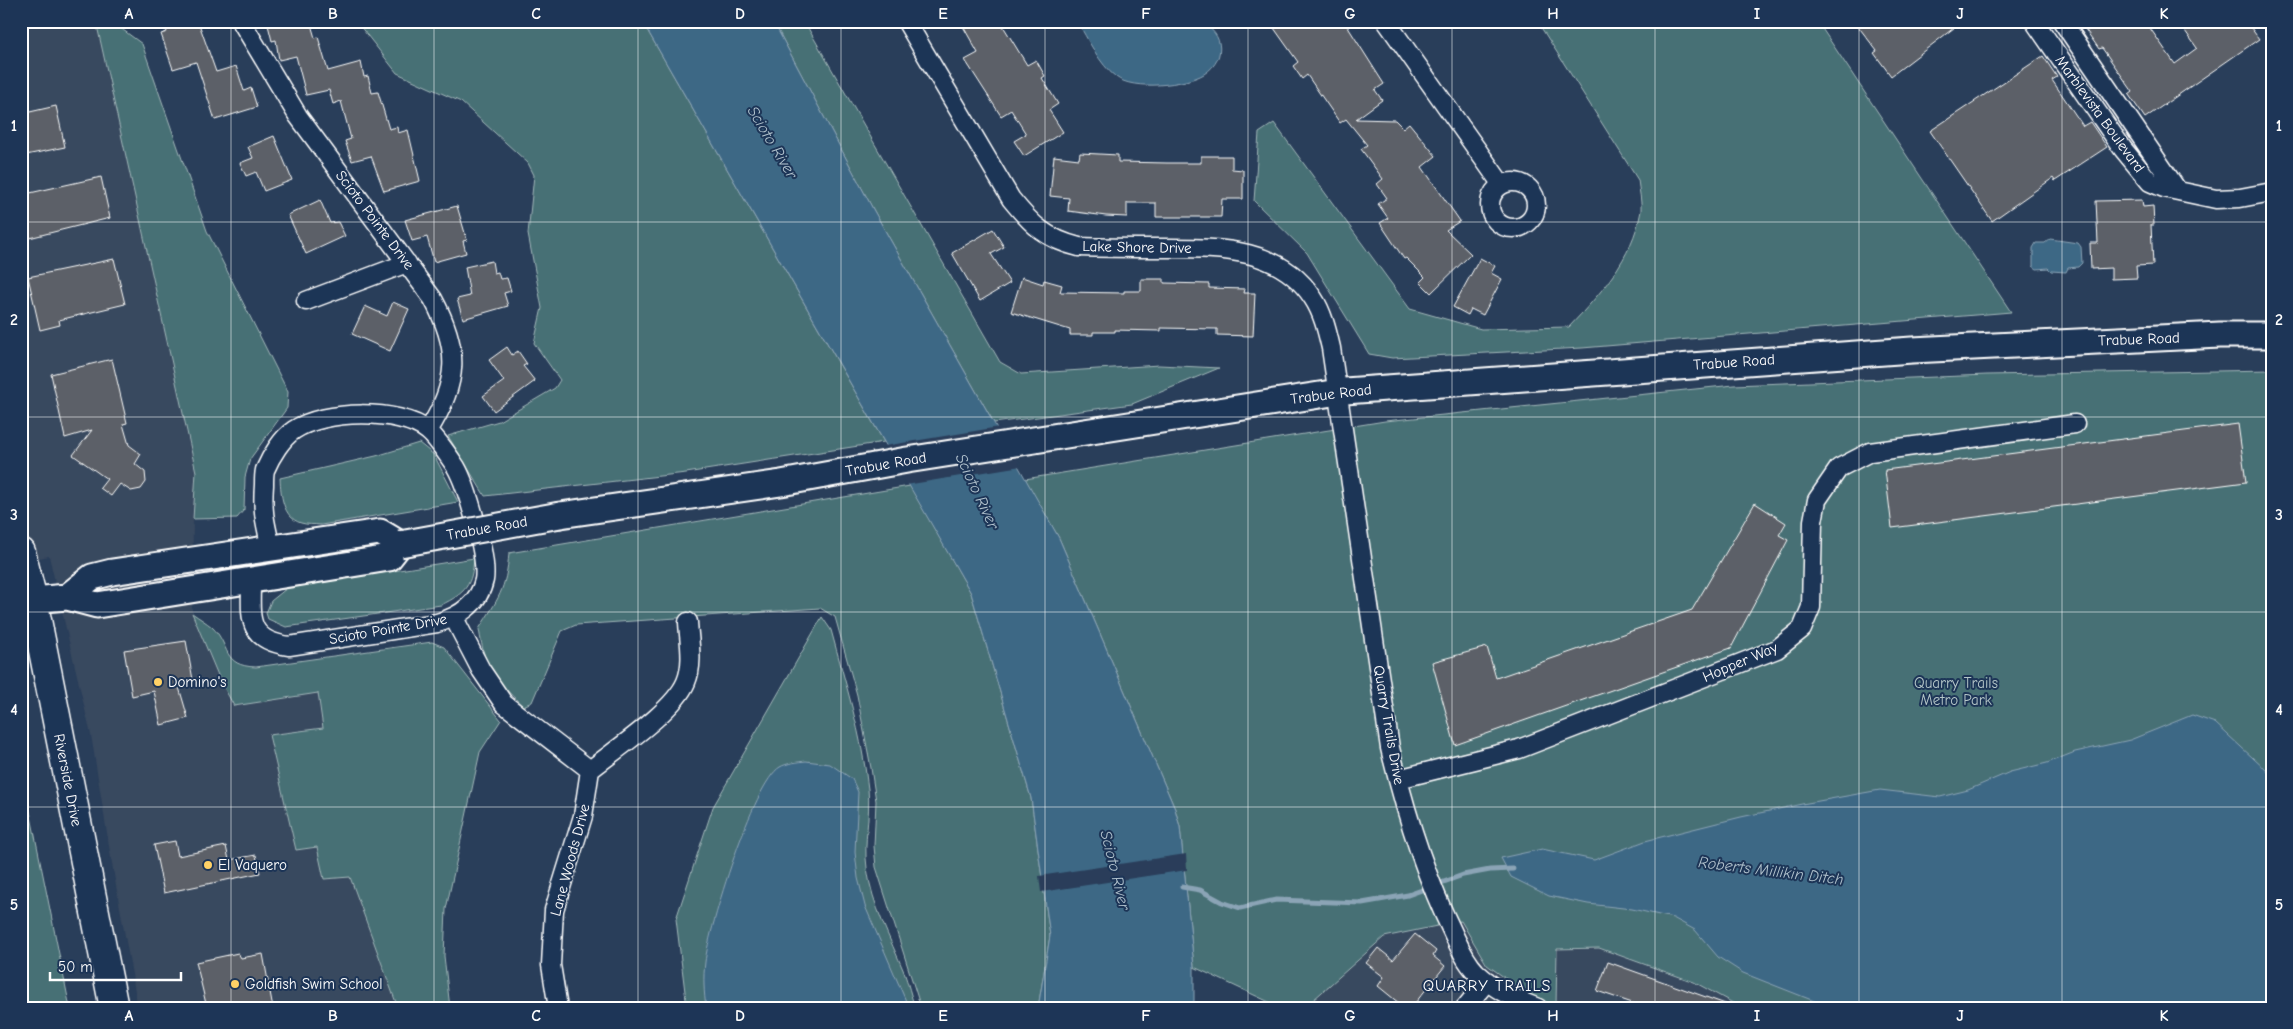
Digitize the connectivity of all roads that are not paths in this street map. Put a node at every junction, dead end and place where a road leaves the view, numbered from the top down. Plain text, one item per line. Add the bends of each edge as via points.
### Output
1 (241, 21) edge
2 (906, 21) edge
3 (1386, 21) edge
4 (2034, 21) edge
5 (2062, 21) edge
6 (1502, 185) dead end
7 (2178, 190) junction
8 (2272, 192) edge
9 (407, 263) junction
10 (306, 301) dead end
11 (2272, 335) edge
12 (1338, 392) junction
13 (2075, 424) dead end
14 (428, 431) junction
15 (400, 544) junction
16 (271, 548) junction
17 (21, 552) edge
18 (251, 580) junction
19 (67, 597) junction
20 (27, 600) edge
21 (454, 618) junction
22 (688, 622) dead end
23 (590, 770) junction
24 (1398, 779) junction
25 (1487, 981) junction
26 (114, 1008) edge
27 (558, 1008) edge
28 (1465, 1008) edge
29 (1538, 1008) edge

1 - 9 street, Scioto Pointe Drive via 298,116
2 - 12 street, Lake Shore Drive via 1011,200 1030,223 1052,238 1079,247 1217,248 1258,256 1283,268 1304,287 1320,310 1331,348
3 - 6 street
4 - 7 street, Marblevista Boulevard via 2150,182
5 - 7 street, Marblevista Boulevard
7 - 8 street, Marblevista Boulevard via 2225,199
9 - 10 street
9 - 14 street, Scioto Pointe Drive via 447,324 452,350 453,371 438,415
11 - 12 main road, Trabue Road via 2042,343 1814,356
12 - 15 main road, Trabue Road, bridge via 781,483 560,515
12 - 24 street, Quarry Trails Drive via 1390,748
13 - 24 street, Hopper Way via 1870,452 1839,468 1815,507 1811,607 1802,629 1777,649 1519,749
14 - 16 street via 386,415 364,413 309,423 293,431 282,442 265,471 262,510
14 - 21 street, Scioto Pointe Drive via 456,467 468,498 482,554 484,579 473,602
15 - 16 main road via 380,532
15 - 18 main road, Trabue Road via 389,558
16 - 19 main road via 112,572 92,578
17 - 20 main road, Riverside Drive
18 - 19 main road, Trabue Road via 97,605
18 - 21 street, Scioto Pointe Drive via 251,619 259,634 273,644 289,646 437,624
19 - 20 main road, Trabue Road
20 - 26 main road, Riverside Drive
21 - 23 street via 481,670 504,704
22 - 23 street via 691,662 686,682 676,699
23 - 27 street, Lane Woods Drive via 583,816 554,910 551,965
24 - 25 street, Quarry Trails Drive via 1419,853 1446,919 1464,956
25 - 28 street
25 - 29 street, Quarry Trails Drive via 1510,998

